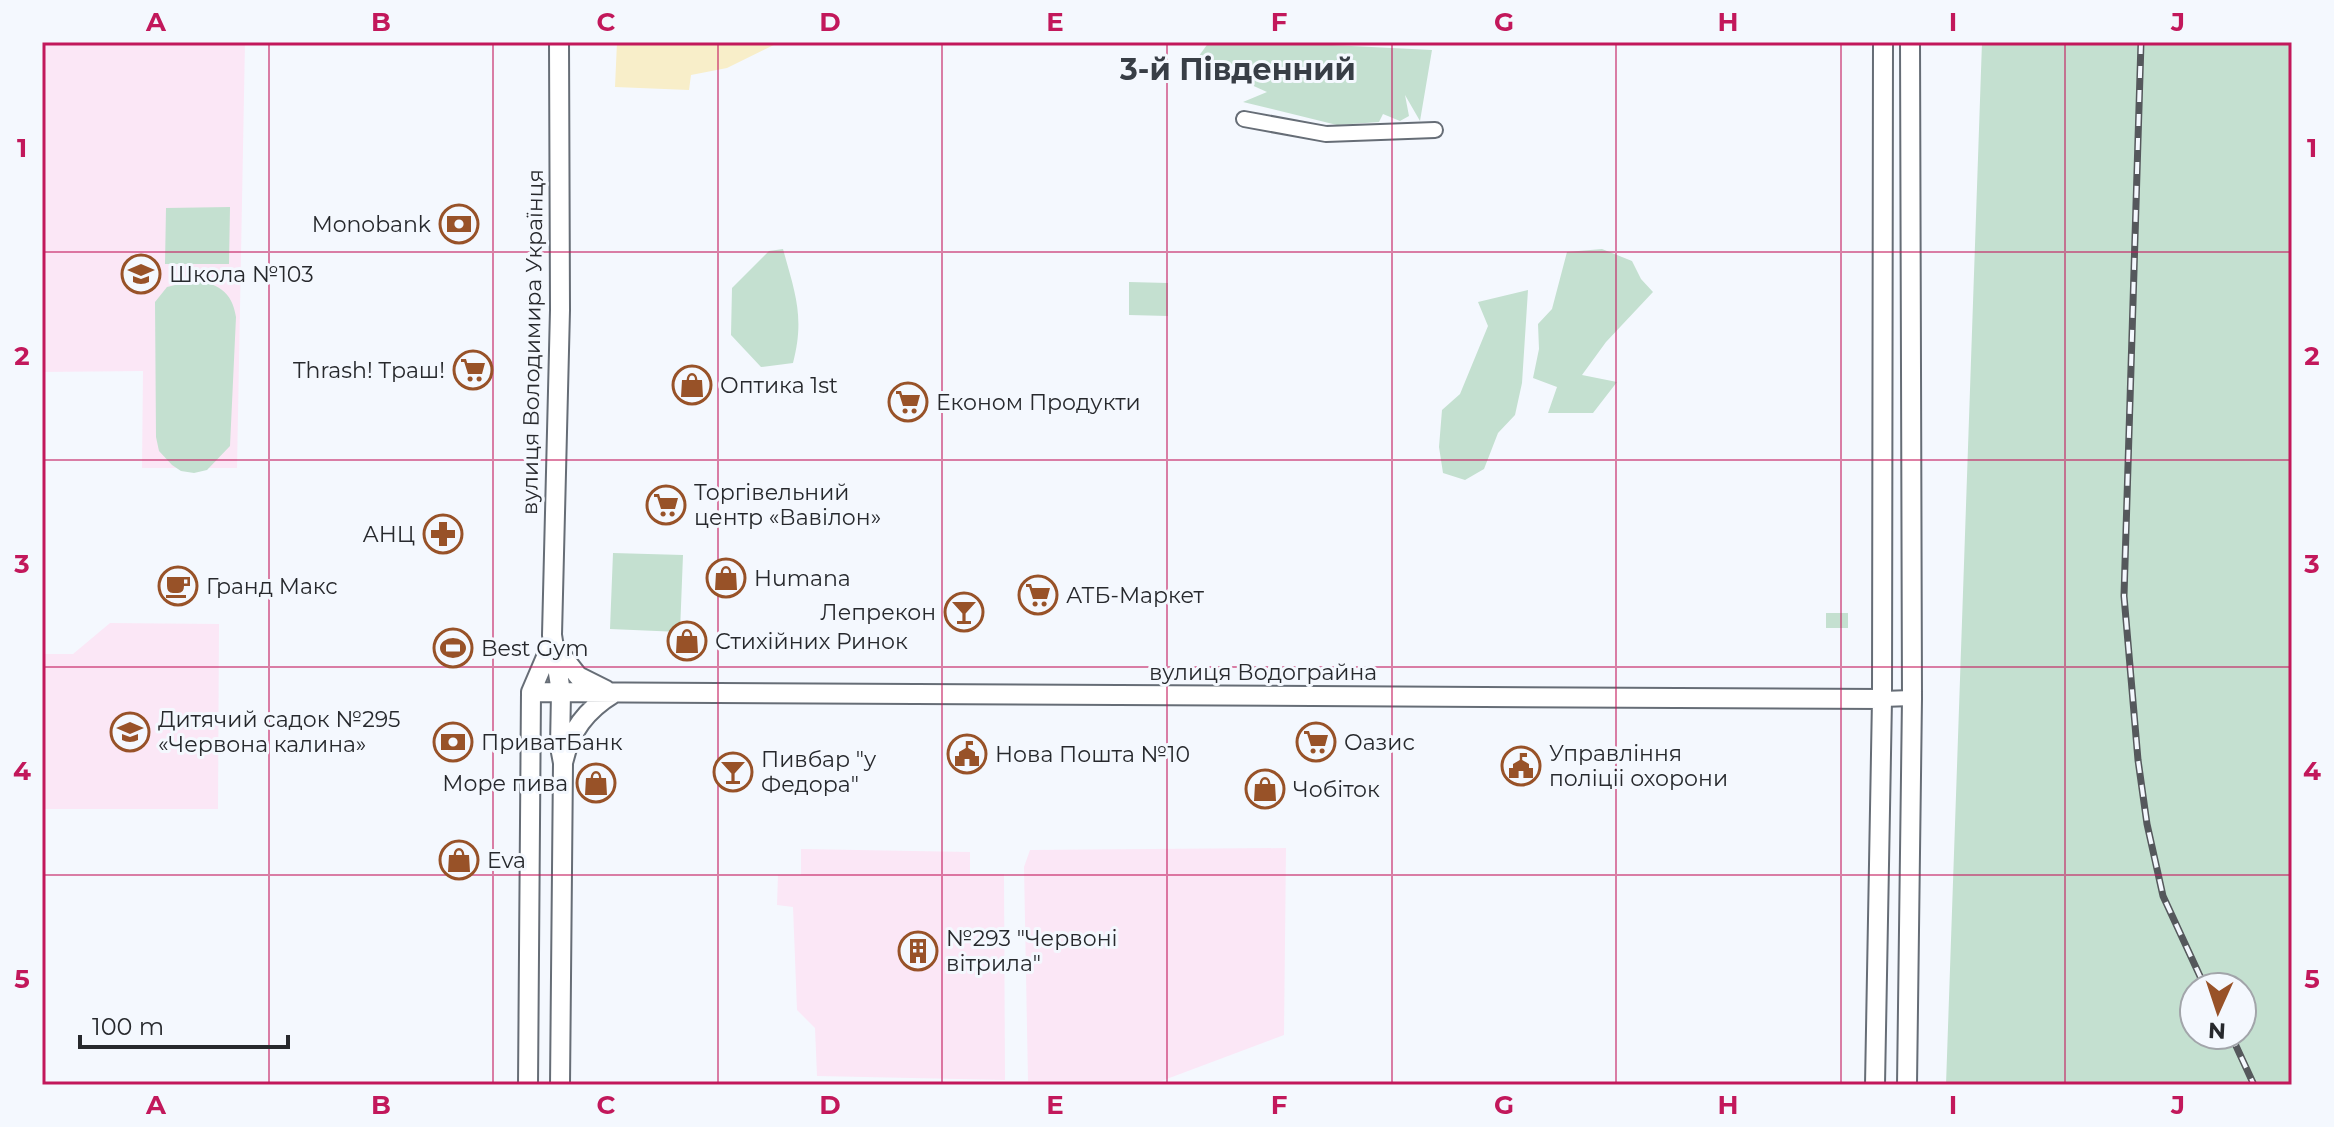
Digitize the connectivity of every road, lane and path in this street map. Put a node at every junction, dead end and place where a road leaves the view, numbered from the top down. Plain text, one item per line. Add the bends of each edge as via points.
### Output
1 (559, 42) edge
2 (1883, 42) edge
3 (1910, 42) edge
4 (1244, 119) dead end
5 (1435, 130) dead end
6 (552, 643) junction
7 (531, 692) junction
8 (561, 692) junction
9 (614, 693) junction
10 (1912, 698) junction
11 (1882, 699) junction
12 (563, 763) junction
13 (528, 1085) edge
14 (560, 1085) edge
15 (1875, 1085) edge
16 (1907, 1085) edge

1 - 6 street, вулиця Володимира Українця via 560,310
2 - 11 street
3 - 10 street
4 - 5 street via 1326,134
6 - 7 street, вулиця Володимира Українця
6 - 8 street, вулиця Володимира Українця
6 - 9 street via 578,676
7 - 8 street, вулиця Водограйна
7 - 13 street, вулиця Володимира Українця
8 - 9 street, вулиця Водограйна
8 - 12 street, вулиця Володимира Українця
9 - 11 street, вулиця Водограйна
9 - 12 street via 578,724
10 - 11 street, вулиця Водограйна
10 - 16 street
11 - 15 street
12 - 14 street

